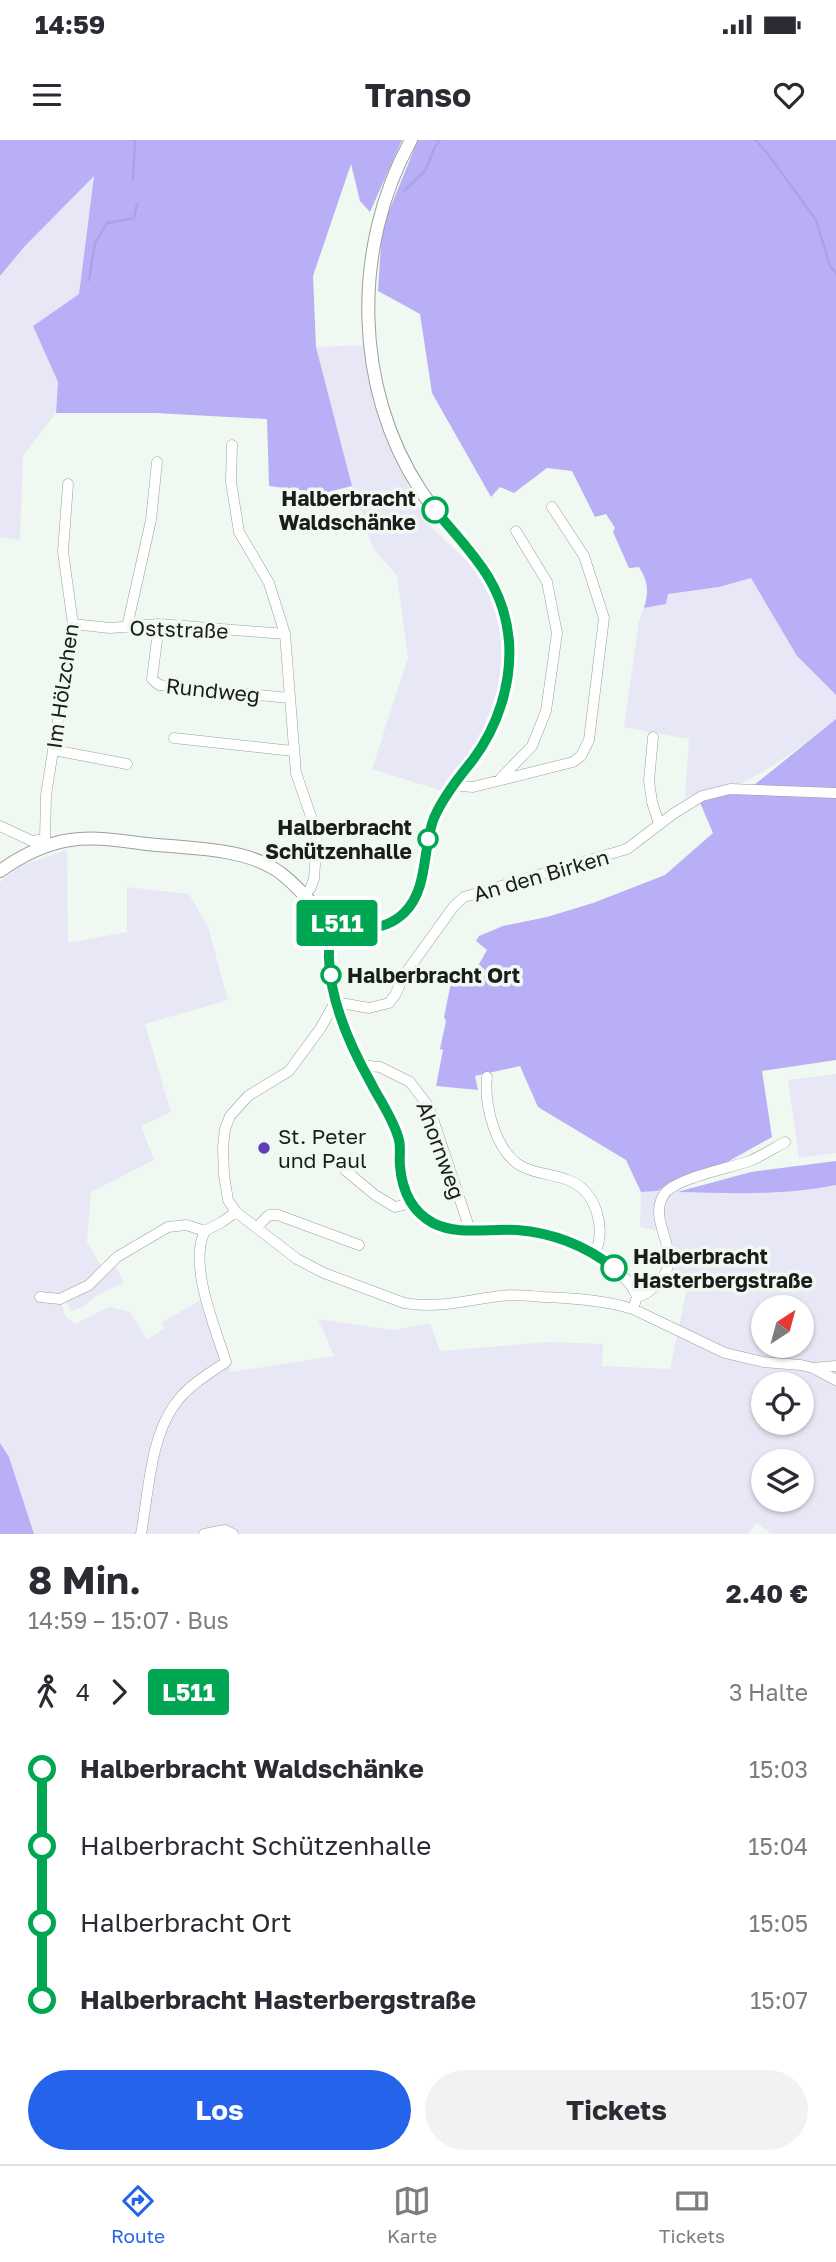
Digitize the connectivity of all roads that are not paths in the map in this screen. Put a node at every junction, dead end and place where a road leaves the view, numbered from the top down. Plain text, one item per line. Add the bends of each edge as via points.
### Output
1 (411, 140) edge
2 (232, 445) dead end
3 (157, 462) dead end
4 (68, 484) dead end
5 (552, 507) dead end
6 (516, 531) dead end
7 (73, 624) junction
8 (159, 624) junction
9 (127, 626) junction
10 (285, 634) junction
11 (289, 698) junction
12 (653, 737) dead end
13 (174, 738) dead end
14 (53, 750) junction
15 (293, 751) junction
16 (127, 764) dead end
17 (500, 779) junction
18 (455, 782) junction
19 (836, 793) edge
20 (659, 824) junction
21 (0, 825) edge
22 (47, 842) junction
23 (0, 871) edge
24 (304, 894) junction
25 (334, 922) junction
26 (335, 1002) junction
27 (362, 1068) junction
28 (487, 1077) dead end
29 (785, 1142) dead end
30 (345, 1170) dead end
31 (411, 1203) junction
32 (236, 1212) junction
33 (257, 1227) junction
34 (470, 1230) junction
35 (205, 1231) junction
36 (359, 1245) dead end
37 (596, 1254) junction
38 (40, 1297) dead end
39 (636, 1297) junction
40 (633, 1309) junction
41 (836, 1366) edge
42 (813, 1368) junction
43 (836, 1380) edge
44 (142, 1534) edge
45 (204, 1534) edge
46 (233, 1534) edge

1 - 18 main road via 378,224 371,264 368,316 373,360 384,411 412,477 492,582 507,628 510,659 501,704 481,747
2 - 10 street via 231,482 239,532 269,583
3 - 9 street via 151,520
4 - 7 street, Im Hölzchen via 63,552
5 - 17 street via 584,556 604,618 589,740 573,762
6 - 17 street via 547,582 557,633 546,711 532,746
7 - 9 street, Oststraße
7 - 14 street, Im Hölzchen
8 - 9 street, Oststraße
8 - 10 street, Oststraße
8 - 11 street, Rundweg via 152,679 159,685
10 - 11 street
11 - 15 street
12 - 20 street via 649,781
13 - 15 street
14 - 16 street
14 - 22 street, Im Hölzchen via 46,795
15 - 24 street via 296,774 317,834 314,879
17 - 18 street via 468,788
18 - 25 main road via 434,818 420,884 404,914 374,928
19 - 20 street, An den Birken via 730,789 702,796
20 - 26 street, An den Birken via 627,849 464,897 405,974 389,1003 369,1008
21 - 22 street via 32,841
22 - 23 main road
22 - 24 main road via 95,839 247,857 285,875
24 - 25 main road
25 - 26 street via 329,959
26 - 27 street
26 - 32 street via 289,1071 248,1096 230,1116 223,1161 228,1200
27 - 31 street via 400,1141 403,1188
27 - 34 street, Ahornweg via 380,1067 410,1082 429,1107
28 - 37 street via 485,1093 497,1138 512,1159 531,1170 569,1180 586,1192 600,1225
29 - 39 street via 752,1160 678,1184 665,1193 660,1212 669,1266 660,1282 646,1295
30 - 31 street via 395,1207
31 - 34 street via 437,1225
32 - 33 street
32 - 35 street
33 - 36 street via 269,1215 278,1215
33 - 40 street via 282,1250 311,1267 404,1303 439,1305 518,1295 605,1302
34 - 37 street via 538,1233
35 - 38 street via 186,1225 168,1227 117,1256 89,1285 60,1299
35 - 44 street via 199,1264 226,1362 178,1400 159,1433
37 - 39 street via 631,1286
39 - 40 street
40 - 42 street via 724,1353
41 - 42 street
42 - 43 street
45 - 46 street via 225,1530

